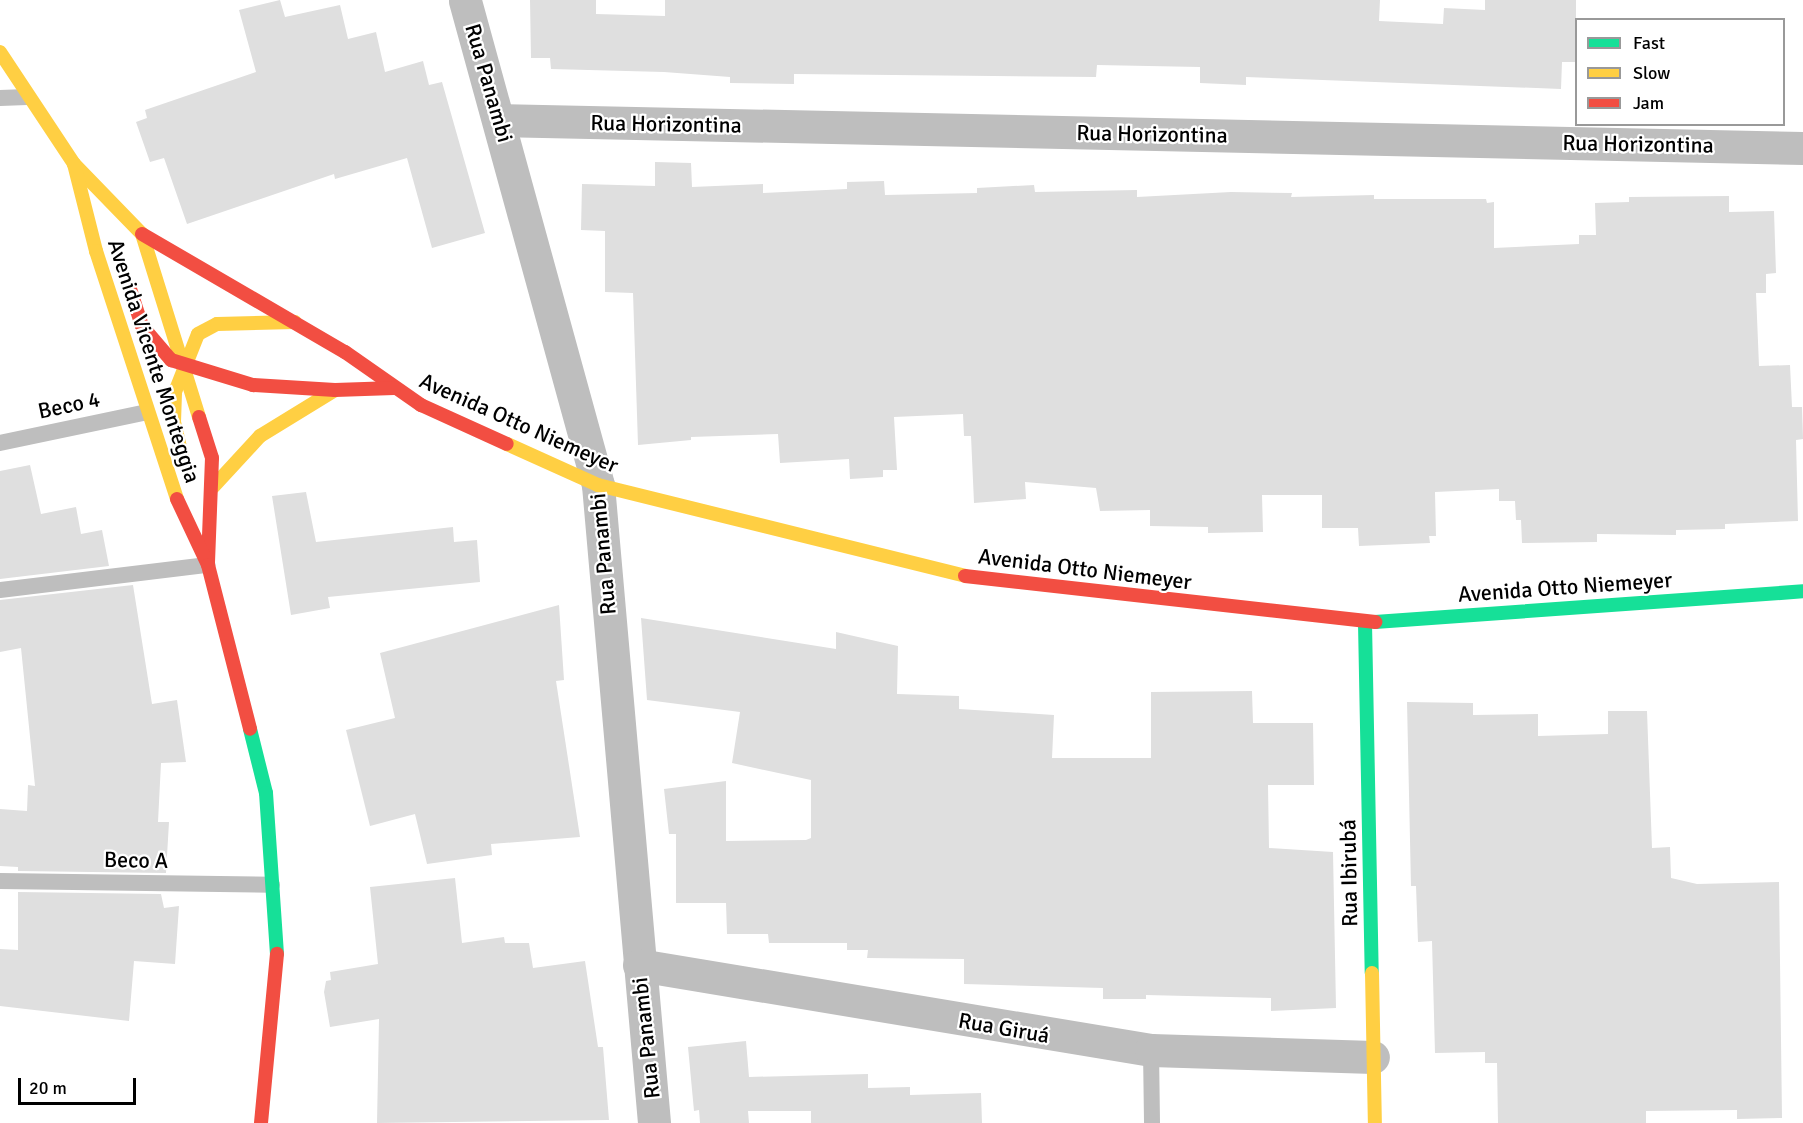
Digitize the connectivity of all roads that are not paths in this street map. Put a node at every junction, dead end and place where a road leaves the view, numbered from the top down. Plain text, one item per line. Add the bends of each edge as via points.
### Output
1 (465, 0) edge
2 (0, 52) edge
3 (27, 97) junction
4 (0, 98) edge
5 (500, 120) junction
6 (1803, 148) edge
7 (74, 164) junction
8 (142, 234) junction
9 (96, 250) junction
10 (295, 322) junction
11 (185, 364) junction
12 (394, 388) junction
13 (335, 390) junction
14 (147, 412) junction
15 (0, 443) edge
16 (598, 485) junction
17 (213, 487) junction
18 (180, 507) junction
19 (208, 565) junction
20 (0, 590) edge
21 (1803, 591) edge
22 (1365, 623) junction
23 (0, 880) edge
24 (272, 885) junction
25 (639, 965) junction
26 (1150, 1050) junction
27 (1373, 1057) junction
28 (261, 1123) edge
29 (654, 1123) edge
30 (1152, 1123) edge
31 (1375, 1123) edge

1 - 5 street, Rua Panambi
2 - 3 main road, Avenida Vicente Monteggia
3 - 4 lane
3 - 7 main road, Avenida Vicente Monteggia
5 - 6 street, Rua Horizontina
5 - 16 street, Rua Panambi
7 - 8 main road, Avenida Vicente Monteggia
7 - 9 main road, Avenida Vicente Monteggia
8 - 10 main road, Avenida Otto Niemeyer
8 - 11 main road, Avenida Vicente Monteggia
9 - 11 main road, Avenida Otto Niemeyer via 127,280 142,326 158,349 171,360
9 - 14 main road, Avenida Vicente Monteggia
10 - 11 main road via 217,324 198,334
10 - 12 main road, Avenida Otto Niemeyer
11 - 13 main road, Avenida Otto Niemeyer via 253,385
11 - 17 main road, Avenida Vicente Monteggia via 212,458
11 - 18 main road via 175,392 174,422 186,480
12 - 13 main road, Avenida Otto Niemeyer
12 - 16 main road, Avenida Otto Niemeyer via 421,405
13 - 17 main road via 260,436
14 - 15 lane, Beco 4
14 - 18 main road, Avenida Vicente Monteggia
16 - 22 main road, Avenida Otto Niemeyer via 972,578
16 - 25 street, Rua Panambi
17 - 19 main road, Avenida Vicente Monteggia
18 - 19 main road, Avenida Vicente Monteggia
19 - 20 lane
19 - 24 main road, Avenida Vicente Monteggia via 266,793
21 - 22 main road, Avenida Otto Niemeyer
22 - 27 main road, Rua Ibirubá
23 - 24 lane, Beco A
24 - 28 main road, Avenida Vicente Monteggia via 278,966
25 - 26 street, Rua Giruá
25 - 29 street, Rua Panambi
26 - 27 street, Rua Giruá
26 - 30 lane
27 - 31 main road, Rua Ibirubá

